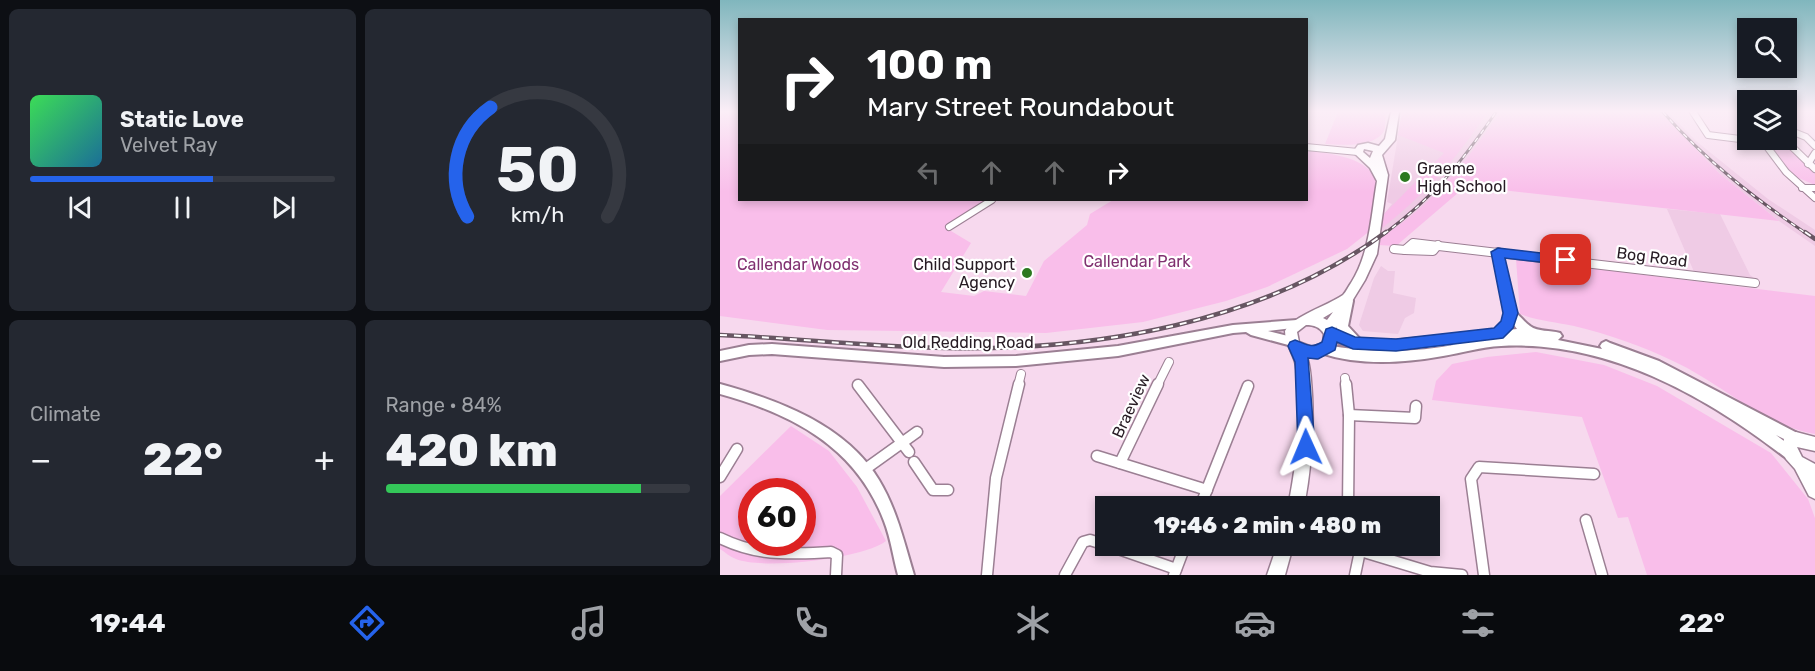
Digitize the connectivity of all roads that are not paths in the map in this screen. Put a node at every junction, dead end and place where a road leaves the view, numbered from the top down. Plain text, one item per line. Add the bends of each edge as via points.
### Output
1 (1389, 139) edge
2 (1308, 147) edge
3 (1770, 150) edge
4 (1795, 150) edge
5 (1376, 152) junction
6 (1815, 153) edge
7 (1361, 155) junction
8 (1808, 164) junction
9 (1815, 169) edge
10 (1382, 184) junction
11 (1802, 188) junction
12 (1815, 188) edge
13 (1815, 198) edge
14 (990, 201) edge
15 (949, 227) dead end
16 (1394, 249) dead end
17 (1498, 252) junction
18 (1755, 282) dead end
19 (1350, 293) junction
20 (1510, 313) junction
21 (1303, 322) junction
22 (1233, 329) junction
23 (1336, 331) junction
24 (1531, 333) junction
25 (1498, 334) junction
26 (1293, 344) junction
27 (1354, 346) junction
28 (737, 352) junction
29 (1327, 352) junction
30 (720, 356) edge
31 (720, 361) edge
32 (1169, 362) dead end
33 (1303, 373) junction
34 (1021, 374) dead end
35 (1345, 378) dead end
36 (858, 386) dead end
37 (1248, 386) dead end
38 (720, 389) edge
39 (1416, 406) dead end
40 (1349, 415) junction
41 (917, 432) dead end
42 (1796, 439) junction
43 (903, 443) junction
44 (1814, 443) edge
45 (737, 449) dead end
46 (909, 452) dead end
47 (1097, 456) dead end
48 (914, 462) dead end
49 (1120, 463) junction
50 (1802, 464) edge
51 (864, 470) junction
52 (1594, 474) dead end
53 (720, 477) edge
54 (948, 490) dead end
55 (1207, 490) junction
56 (1815, 491) edge
57 (1205, 496) edge
58 (1298, 496) edge
59 (1348, 496) edge
60 (1586, 520) dead end
61 (720, 538) edge
62 (1095, 541) edge
63 (1135, 556) edge
64 (1181, 556) edge
65 (1282, 556) edge
66 (1359, 556) edge
67 (1377, 556) edge
68 (1175, 572) edge
69 (836, 575) edge
70 (906, 575) edge
71 (987, 575) edge
72 (1065, 575) edge
73 (1276, 575) edge
74 (1355, 575) edge
75 (1462, 575) edge
76 (1484, 575) edge
77 (1602, 575) edge

1 - 5 main road
2 - 7 street
3 - 11 street
4 - 8 street
5 - 7 main road
5 - 10 main road via 1382,167
6 - 8 street
7 - 10 main road via 1374,167
8 - 9 street
10 - 19 main road via 1369,260
11 - 12 street
11 - 13 street
14 - 15 street
16 - 17 street, Bog Road via 1405,250 1413,243
17 - 18 street, Bog Road
17 - 20 street
19 - 21 main road
19 - 23 main road
20 - 24 main road
20 - 25 main road via 1508,324
21 - 22 main road, Old Redding Road
21 - 23 main road via 1320,322
21 - 26 main road via 1291,331
22 - 26 main road, Old Redding Road via 1262,333
22 - 28 main road, Old Redding Road via 1118,351 1016,362 944,362 772,349
23 - 27 main road
23 - 29 main road
24 - 25 main road
24 - 42 main road via 1602,345 1655,364
25 - 27 main road
26 - 29 main road via 1305,352
26 - 33 main road
27 - 29 main road
27 - 50 main road via 1404,357 1499,341 1533,340 1576,346 1628,362 1676,383 1744,422
28 - 30 main road, Old Redding Road
28 - 31 main road, Old Redding Road
29 - 33 main road via 1312,357
32 - 49 street, Braeview
33 - 58 main road via 1306,447
34 - 71 street, Old Redding Road via 996,478
35 - 40 street
36 - 43 street
37 - 55 street
38 - 51 main road via 798,417 838,443
39 - 40 street via 1415,418
40 - 59 street
41 - 43 street
42 - 44 main road
42 - 50 main road via 1789,444
43 - 46 street
43 - 51 street
45 - 53 street
47 - 49 street
48 - 54 street via 933,490
49 - 55 street
50 - 56 main road
51 - 70 main road via 873,481 896,534
52 - 76 street via 1479,467 1471,479
55 - 57 street
60 - 77 street
61 - 69 street via 752,553 771,556 831,552 837,555
62 - 72 street via 1080,545
63 - 68 street
64 - 68 street
65 - 73 main road
66 - 74 street
67 - 75 street via 1430,572

